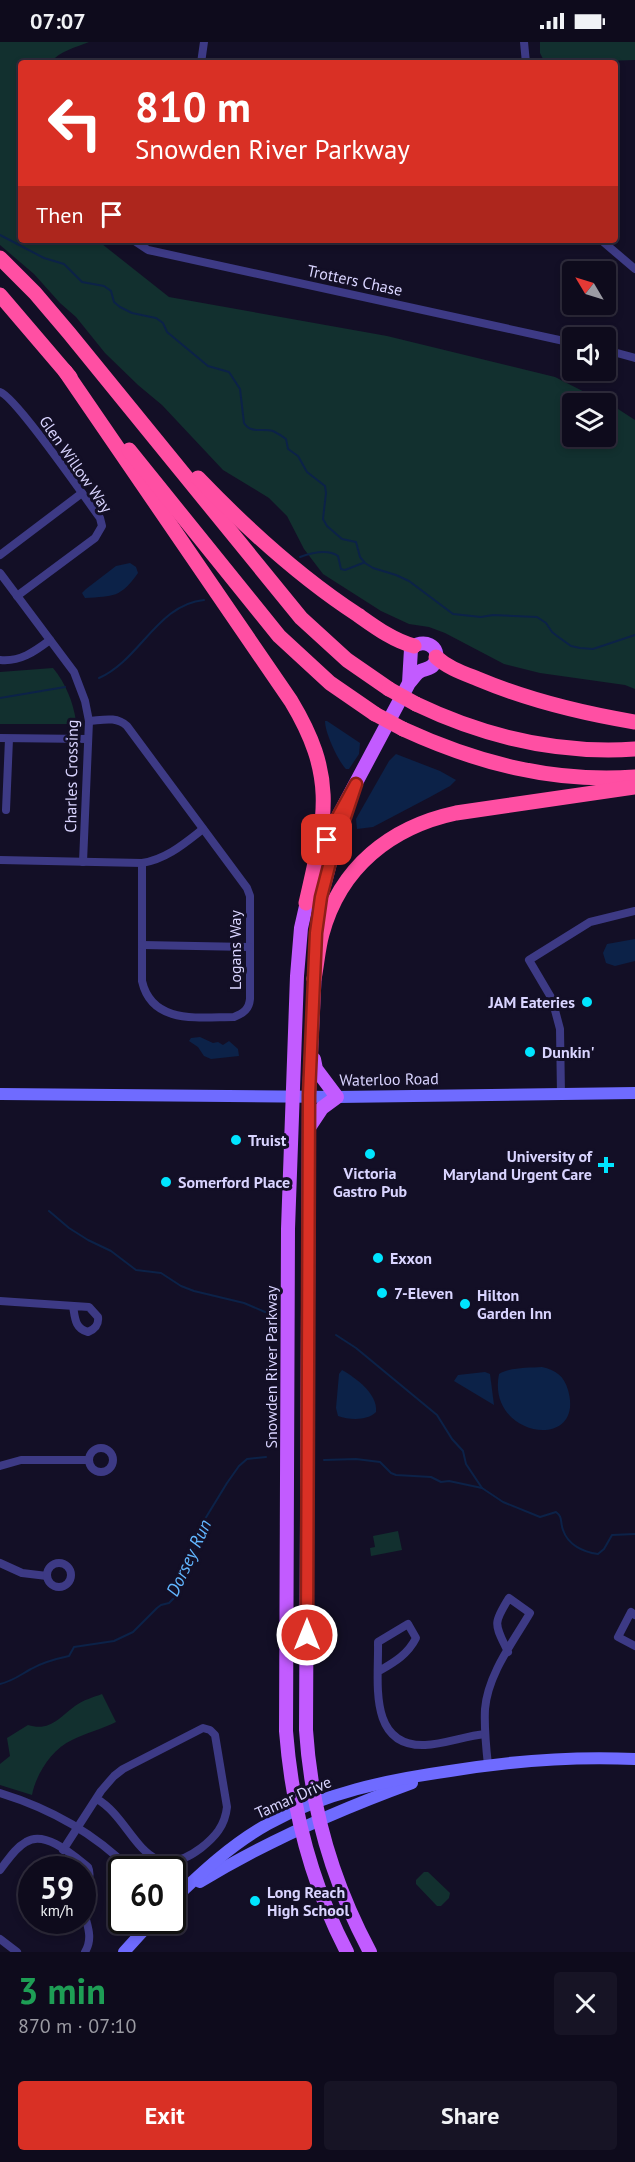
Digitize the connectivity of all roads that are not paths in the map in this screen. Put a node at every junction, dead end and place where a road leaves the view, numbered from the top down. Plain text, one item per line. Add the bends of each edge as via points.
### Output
1 (204, 42) edge
2 (524, 42) edge
3 (201, 60) edge
4 (526, 60) edge
5 (138, 243) edge
6 (604, 243) edge
7 (635, 256) edge
8 (0, 258) edge
9 (633, 268) edge
10 (0, 295) edge
11 (562, 341) edge
12 (616, 353) edge
13 (635, 358) edge
14 (65, 371) junction
15 (113, 387) junction
16 (0, 392) edge
17 (82, 493) junction
18 (0, 555) edge
19 (0, 573) edge
20 (17, 596) junction
21 (50, 640) junction
22 (414, 646) junction
23 (436, 657) junction
24 (0, 660) edge
25 (416, 667) junction
26 (89, 721) junction
27 (635, 722) edge
28 (4, 739) edge
29 (88, 739) junction
30 (635, 749) edge
31 (635, 777) edge
32 (356, 784) junction
33 (635, 787) edge
34 (4, 793) edge
35 (6, 810) dead end
36 (203, 829) junction
37 (0, 860) edge
38 (83, 862) junction
39 (142, 863) junction
40 (306, 903) junction
41 (635, 911) edge
42 (142, 945) junction
43 (249, 947) junction
44 (314, 980) junction
45 (311, 1051) junction
46 (635, 1093) edge
47 (0, 1094) edge
48 (309, 1095) junction
49 (561, 1095) junction
50 (292, 1096) junction
51 (337, 1097) junction
52 (309, 1128) junction
53 (0, 1301) edge
54 (73, 1306) dead end
55 (88, 1460) dead end
56 (0, 1466) edge
57 (0, 1563) edge
58 (47, 1576) dead end
59 (635, 1614) edge
60 (635, 1646) edge
61 (508, 1652) junction
62 (379, 1671) junction
63 (485, 1734) junction
64 (635, 1759) edge
65 (488, 1765) junction
66 (450, 1771) junction
67 (0, 1793) edge
68 (97, 1799) junction
69 (315, 1803) junction
70 (296, 1810) junction
71 (319, 1819) junction
72 (78, 1827) junction
73 (300, 1827) junction
74 (63, 1850) junction
75 (115, 1856) edge
76 (0, 1870) edge
77 (186, 1889) edge
78 (186, 1893) edge
79 (140, 1934) edge
80 (0, 1939) edge
81 (17, 1952) edge
82 (86, 1952) edge
83 (124, 1952) edge
84 (347, 1952) edge
85 (370, 1952) edge

1 - 3 street
2 - 4 street
5 - 11 street, Trotters Chase via 148,250
6 - 9 street
7 - 9 street
8 - 15 highway via 35,293
10 - 14 highway
12 - 13 street
14 - 31 highway, bridge via 279,636 330,683 375,714 459,753 518,770 586,778
14 - 40 highway via 307,730 318,759 324,802
15 - 22 highway via 228,510 283,560 340,604 399,641
15 - 30 highway, bridge via 301,618 347,660 416,704 468,726 526,742 587,750
16 - 17 street, Glen Willow Way via 8,395
17 - 18 street
17 - 20 street, Glen Willow Way via 100,518 99,534
19 - 20 street, Charles Crossing
20 - 21 street, Charles Crossing
21 - 24 street via 23,658
21 - 26 street, Charles Crossing via 74,672
22 - 23 main road via 427,644
22 - 25 main road via 410,653
23 - 25 main road, Snowden River Parkway via 429,668
23 - 27 highway via 447,666 533,699
25 - 32 main road, Snowden River Parkway
26 - 29 street, Charles Crossing
26 - 36 street, Logans Way via 114,719 127,726
28 - 29 street
28 - 34 street
29 - 38 street, Charles Crossing
32 - 40 main road, Snowden River Parkway via 320,857
32 - 44 main road, Snowden River Parkway via 321,897
33 - 44 highway via 456,813 432,818 397,834 364,860 339,894 328,914
34 - 35 street
36 - 39 street via 164,856
36 - 43 street, Logans Way via 248,888
37 - 38 street
38 - 39 street
39 - 42 street, Logans Way
40 - 50 main road, Snowden River Parkway via 298,953
41 - 49 street via 590,922 529,960 552,999 558,1023
42 - 43 street
42 - 43 street, Logans Way via 144,990 158,1008 182,1017 234,1017 246,1011 250,999
44 - 45 main road, Snowden River Parkway
45 - 48 main road, Snowden River Parkway
45 - 51 main road via 316,1070
46 - 49 street, Waterloo Road
47 - 50 street, Waterloo Road
48 - 50 street, Waterloo Road
48 - 51 street, Waterloo Road
48 - 52 main road, Snowden River Parkway
49 - 51 street, Waterloo Road
50 - 70 main road, Snowden River Parkway via 286,1731
51 - 52 main road via 322,1108
52 - 69 main road, Snowden River Parkway via 306,1730
53 - 54 street
55 - 56 street via 21,1460
57 - 58 street via 22,1574
59 - 60 street via 631,1612 618,1637
61 - 61 street via 530,1613 509,1598 496,1623
61 - 63 street via 487,1697
62 - 62 street via 378,1642 408,1624 416,1638 413,1645 401,1658
62 - 63 street via 380,1715 387,1728 402,1740 417,1745
63 - 65 street
64 - 65 street, Tamar Drive via 555,1759
65 - 66 street, Tamar Drive
66 - 69 street, Tamar Drive via 374,1784
66 - 71 street, Tamar Drive
67 - 72 street via 47,1810
68 - 68 street via 123,1769 203,1728 215,1735 227,1807 216,1835 192,1855 175,1861 152,1857 134,1840 116,1813
68 - 72 street
69 - 70 street, Tamar Drive
69 - 71 main road, Snowden River Parkway
70 - 73 main road, Snowden River Parkway
70 - 77 street, Tamar Drive via 244,1839
71 - 73 street, Tamar Drive
71 - 85 main road, Snowden River Parkway via 347,1905
72 - 74 street
72 - 75 street
73 - 78 street, Tamar Drive
73 - 84 main road, Snowden River Parkway via 318,1886
74 - 76 street via 45,1839 31,1839
74 - 82 street via 90,1871 83,1902 90,1936
79 - 83 street
80 - 81 street

